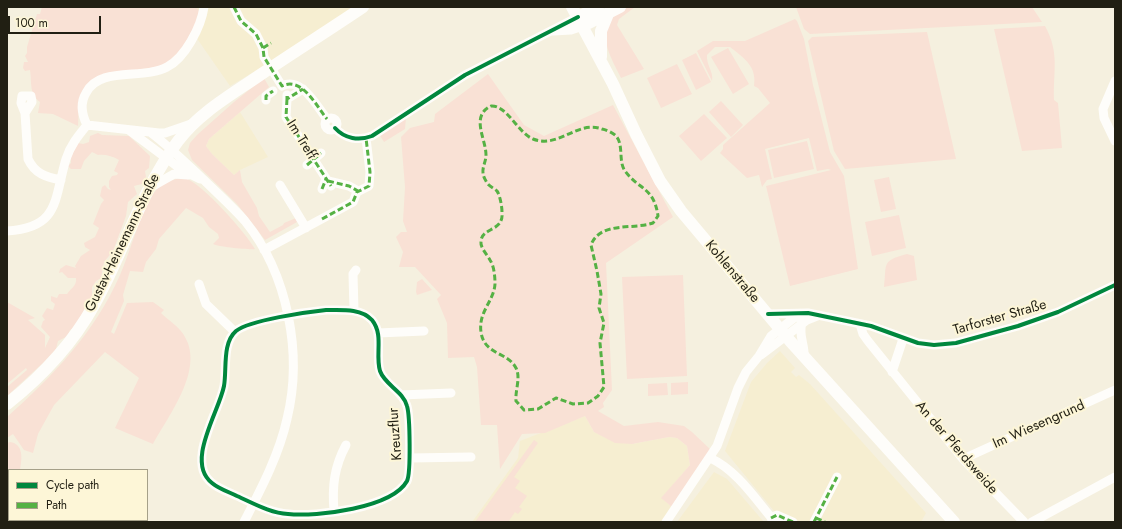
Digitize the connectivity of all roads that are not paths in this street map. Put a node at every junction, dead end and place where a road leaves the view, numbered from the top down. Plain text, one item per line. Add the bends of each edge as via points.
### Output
1 (204, 7) edge
2 (234, 7) edge
3 (363, 7) edge
4 (585, 7) edge
5 (592, 7) edge
6 (620, 7) edge
7 (603, 10) edge
8 (576, 14) edge
9 (562, 25) junction
10 (554, 31) junction
11 (601, 61) junction
12 (1114, 87) edge
13 (303, 89) junction
14 (282, 91) junction
15 (266, 100) dead end
16 (25, 113) dead end
17 (193, 124) junction
18 (87, 125) junction
19 (125, 128) junction
20 (150, 132) junction
21 (366, 138) junction
22 (1115, 141) edge
23 (170, 153) junction
24 (321, 153) dead end
25 (311, 162) junction
26 (192, 176) junction
27 (61, 180) junction
28 (203, 180) junction
29 (280, 185) dead end
30 (146, 190) junction
31 (358, 191) junction
32 (306, 228) junction
33 (7, 231) edge
34 (264, 250) junction
35 (356, 270) dead end
36 (198, 284) dead end
37 (1115, 285) edge
38 (354, 311) junction
39 (768, 314) junction
40 (808, 314) junction
41 (287, 316) junction
42 (818, 316) junction
43 (802, 323) junction
44 (860, 324) junction
45 (424, 330) dead end
46 (235, 332) junction
47 (783, 332) junction
48 (378, 333) junction
49 (903, 339) junction
50 (804, 356) junction
51 (892, 372) junction
52 (1115, 390) edge
53 (450, 394) dead end
54 (401, 395) junction
55 (7, 404) edge
56 (346, 445) dead end
57 (471, 457) dead end
58 (410, 458) junction
59 (710, 458) junction
60 (963, 459) junction
61 (837, 477) dead end
62 (1115, 477) edge
63 (254, 504) junction
64 (334, 511) junction
65 (773, 520) edge
66 (815, 520) edge
67 (244, 522) edge
68 (666, 522) edge
69 (793, 522) edge
70 (825, 522) edge
71 (954, 522) edge
72 (1024, 522) edge
73 (1032, 522) edge

1 - 18 street via 202,18 186,50 169,67 152,73 104,78 92,84 83,99
2 - 14 street via 239,18 267,45 263,55
3 - 17 main road, Gustav-Heinemann-Straße via 235,91
4 - 5 main road
6 - 7 main road
7 - 8 main road
7 - 11 main road
8 - 9 street
8 - 9 street
8 - 10 street via 571,30
8 - 11 main road, Kohlenstraße
9 - 10 street
10 - 21 street via 465,75
11 - 39 main road, Kohlenstraße via 664,187 681,211
12 - 22 street via 1103,109 1104,118
13 - 14 street
13 - 14 street via 291,84
13 - 21 street via 327,119 334,119 337,123 335,128 342,134 353,138
14 - 15 street via 266,96
14 - 25 street, Im Treff via 291,131
16 - 27 street via 30,164 41,174
17 - 20 street via 166,133
17 - 23 main road, Gustav-Heinemann-Straße
18 - 19 street
18 - 27 street via 70,151
19 - 20 street
19 - 23 street
20 - 23 street
21 - 31 street via 370,181 369,186
23 - 26 street
23 - 28 street
23 - 30 main road, Gustav-Heinemann-Straße
24 - 25 street
25 - 31 street, Im Treff via 334,185
26 - 28 street
26 - 30 street via 174,174
27 - 33 street via 55,204 42,221 19,231
28 - 34 street via 245,222
29 - 32 street
30 - 55 main road, Gustav-Heinemann-Straße via 107,279 84,320 71,339 41,372
31 - 32 street via 353,202
32 - 34 street
34 - 41 street via 278,283
35 - 38 street via 353,274
36 - 46 street via 206,304
37 - 49 street, Tarforster Straße via 1058,312 978,338 934,345
38 - 41 street via 326,310
38 - 48 street via 371,319
39 - 40 street, Tarforster Straße
39 - 47 main road, Kohlenstraße
40 - 42 street, Tarforster Straße
40 - 47 street via 794,318
41 - 46 street via 246,326
41 - 63 street via 293,363 289,412 277,452
42 - 43 street
42 - 44 street, Tarforster Straße
43 - 47 street
43 - 50 street
44 - 49 street, Tarforster Straße
44 - 51 street, An der Pferdsweide via 863,334
45 - 48 street
46 - 63 street, Kreuzflur via 228,344 226,374 220,401 203,441 203,460 206,476 212,483
47 - 50 main road, Kohlenstraße
47 - 59 street via 771,336 746,372
48 - 54 street, Kreuzflur via 380,371
49 - 51 street
50 - 71 main road, Kohlenstraße
51 - 60 street, An der Pferdsweide
52 - 60 street, Im Wiesengrund
53 - 54 street, Kreuzflur
54 - 58 street, Kreuzflur via 408,409
56 - 64 street via 333,480
57 - 58 street, Kreuzflur
58 - 64 street, Kreuzflur via 408,479 393,495 372,503
59 - 65 street via 735,475
59 - 68 street
60 - 72 street, An der Pferdsweide
61 - 66 street
62 - 73 street
63 - 64 street, Kreuzflur via 289,515
63 - 67 street
65 - 69 street via 777,514
66 - 70 street

